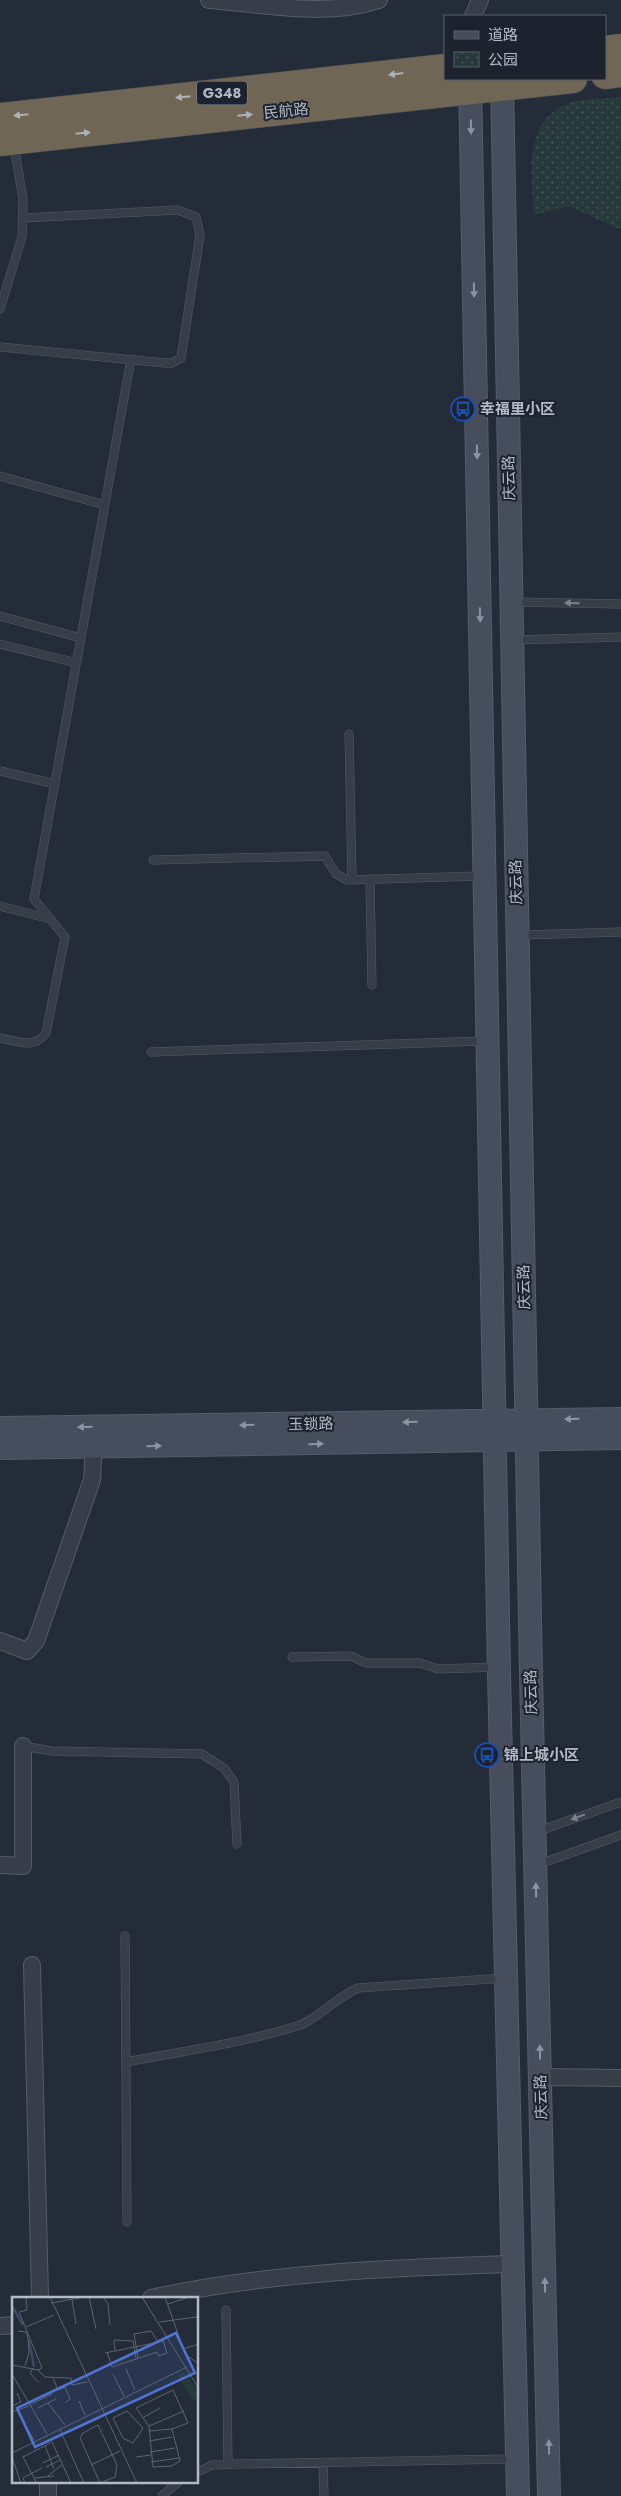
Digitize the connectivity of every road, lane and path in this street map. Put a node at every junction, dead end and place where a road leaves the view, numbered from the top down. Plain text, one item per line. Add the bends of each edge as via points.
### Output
1 (209, 0) edge
2 (379, 0) edge
3 (480, 0) edge
4 (246, 1) edge
5 (473, 15) edge
6 (621, 48) edge
7 (606, 50) edge
8 (444, 68) edge
9 (621, 73) edge
10 (606, 75) edge
11 (555, 80) edge
12 (502, 83) edge
13 (470, 85) edge
14 (442, 86) edge
15 (0, 117) edge
16 (6, 142) edge
17 (23, 218) junction
18 (3, 287) edge
19 (0, 309) edge
20 (0, 347) edge
21 (131, 359) junction
22 (0, 476) edge
23 (105, 505) junction
24 (511, 602) junction
25 (621, 604) edge
26 (0, 616) edge
27 (621, 637) edge
28 (81, 638) junction
29 (512, 640) junction
30 (0, 644) edge
31 (77, 663) junction
32 (349, 734) dead end
33 (0, 771) edge
34 (55, 784) junction
35 (153, 860) dead end
36 (485, 876) junction
37 (370, 879) junction
38 (352, 880) junction
39 (0, 906) edge
40 (51, 919) junction
41 (621, 932) edge
42 (517, 935) junction
43 (372, 985) dead end
44 (0, 1038) edge
45 (488, 1040) junction
46 (151, 1052) dead end
47 (621, 1418) edge
48 (0, 1428) edge
49 (526, 1430) junction
50 (495, 1431) junction
51 (621, 1438) edge
52 (94, 1446) junction
53 (0, 1448) edge
54 (0, 1641) edge
55 (292, 1657) dead end
56 (499, 1667) junction
57 (23, 1746) joint
58 (621, 1802) edge
59 (534, 1833) junction
60 (621, 1835) edge
61 (237, 1844) dead end
62 (0, 1865) edge
63 (536, 1865) junction
64 (125, 1936) dead end
65 (32, 1966) dead end
66 (507, 1978) junction
67 (126, 2062) junction
68 (540, 2077) junction
69 (621, 2078) edge
70 (127, 2222) dead end
71 (513, 2264) junction
72 (40, 2297) edge
73 (157, 2297) edge
74 (226, 2310) dead end
75 (517, 2459) junction
76 (323, 2462) junction
77 (228, 2464) junction
78 (199, 2472) edge
79 (176, 2484) edge
80 (162, 2496) edge
81 (324, 2496) edge
82 (518, 2496) edge
83 (549, 2496) edge

1 - 4 street
2 - 4 street via 322,9
3 - 5 street
6 - 7 highway
8 -> 15 highway, 民航路 / G348
9 - 10 highway
11 - 12 highway, 民航路 / G348
12 - 13 highway, 民航路 / G348
12 - 24 main road, 庆云路
13 - 14 highway, 民航路 / G348
13 -> 36 main road, 庆云路
16 -> 14 highway, 民航路 / G348
16 - 17 lane via 21,179
17 - 18 lane via 22,237
17 - 21 lane via 178,210 196,217 200,235 181,358 172,363
18 - 19 lane
20 - 21 lane
21 - 23 lane
22 - 23 lane
23 - 28 lane
25 -> 24 lane
24 - 29 main road, 庆云路
26 - 28 lane
27 - 29 lane
28 - 31 lane
29 - 42 main road, 庆云路
30 - 31 lane
31 - 34 lane
32 - 38 lane
33 - 34 lane
34 - 40 lane via 34,899
35 - 38 lane via 325,856 336,874
36 - 37 lane
36 - 45 main road, 庆云路
37 - 38 lane
37 - 43 lane
39 - 40 lane
40 - 44 lane via 65,937 46,1032 30,1044
41 - 42 lane
42 - 49 main road, 庆云路
45 - 46 lane
45 - 50 main road, 庆云路
47 -> 49 main road, 玉锁路
50 -> 48 main road, 玉锁路
49 - 50 main road, 玉锁路
49 - 51 main road, 玉锁路
49 - 59 main road, 庆云路
52 -> 50 main road, 玉锁路
50 - 56 main road, 庆云路
52 - 53 main road, 玉锁路
52 - 54 street via 92,1480 36,1641 27,1651
55 - 56 lane via 351,1656 366,1663 420,1663 438,1669
56 - 66 main road, 庆云路
57 - 61 lane via 52,1751 202,1754 210,1757 234,1782
57 - 62 street via 24,1866
58 -> 59 lane
59 - 63 main road, 庆云路
60 - 63 lane
68 -> 63 main road, 庆云路
64 - 67 lane
65 - 72 street
66 - 67 lane via 358,1988 343,1994 302,2024 219,2045
66 - 71 main road, 庆云路
67 - 70 lane
68 - 69 street
83 -> 68 main road, 庆云路
71 - 73 street via 307,2274
71 - 75 main road, 庆云路
74 - 77 lane
75 - 76 lane
75 - 82 main road, 庆云路
76 - 77 lane
76 - 81 lane
77 - 78 lane via 212,2465
79 - 80 lane

